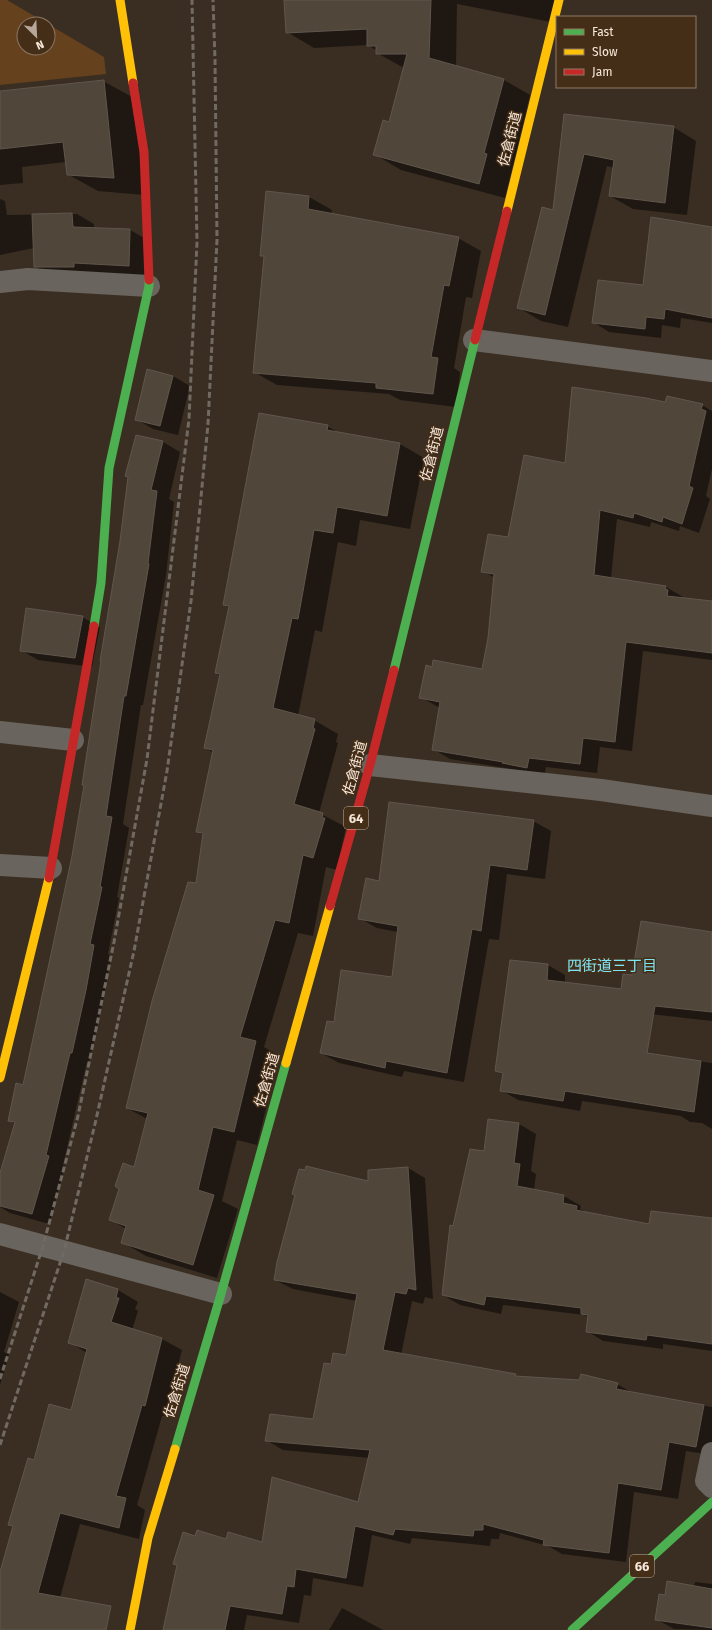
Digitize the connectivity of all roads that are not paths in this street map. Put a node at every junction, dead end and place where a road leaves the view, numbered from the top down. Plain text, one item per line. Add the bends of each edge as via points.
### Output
1 (120, 0) edge
2 (559, 0) edge
3 (0, 282) edge
4 (149, 286) junction
5 (474, 340) junction
6 (712, 371) edge
7 (0, 732) edge
8 (73, 740) junction
9 (370, 765) junction
10 (712, 806) edge
11 (0, 865) edge
12 (51, 868) junction
13 (0, 1078) edge
14 (0, 1234) edge
15 (221, 1294) junction
16 (712, 1452) edge
17 (712, 1487) edge
18 (712, 1502) edge
19 (130, 1630) edge
20 (572, 1630) edge

1 - 4 main road via 144,152
2 - 5 main road, 佐倉街道 / 64
3 - 4 street via 28,279
4 - 8 main road via 109,468 101,583
5 - 6 street
5 - 9 main road, 佐倉街道 / 64
7 - 8 street
8 - 12 main road
9 - 10 street via 601,790
9 - 15 main road, 佐倉街道 / 64
11 - 12 street
12 - 13 main road
14 - 15 street
15 - 19 main road, 佐倉街道 / 64 via 148,1538
16 - 17 street via 706,1481
18 - 20 main road, 66

